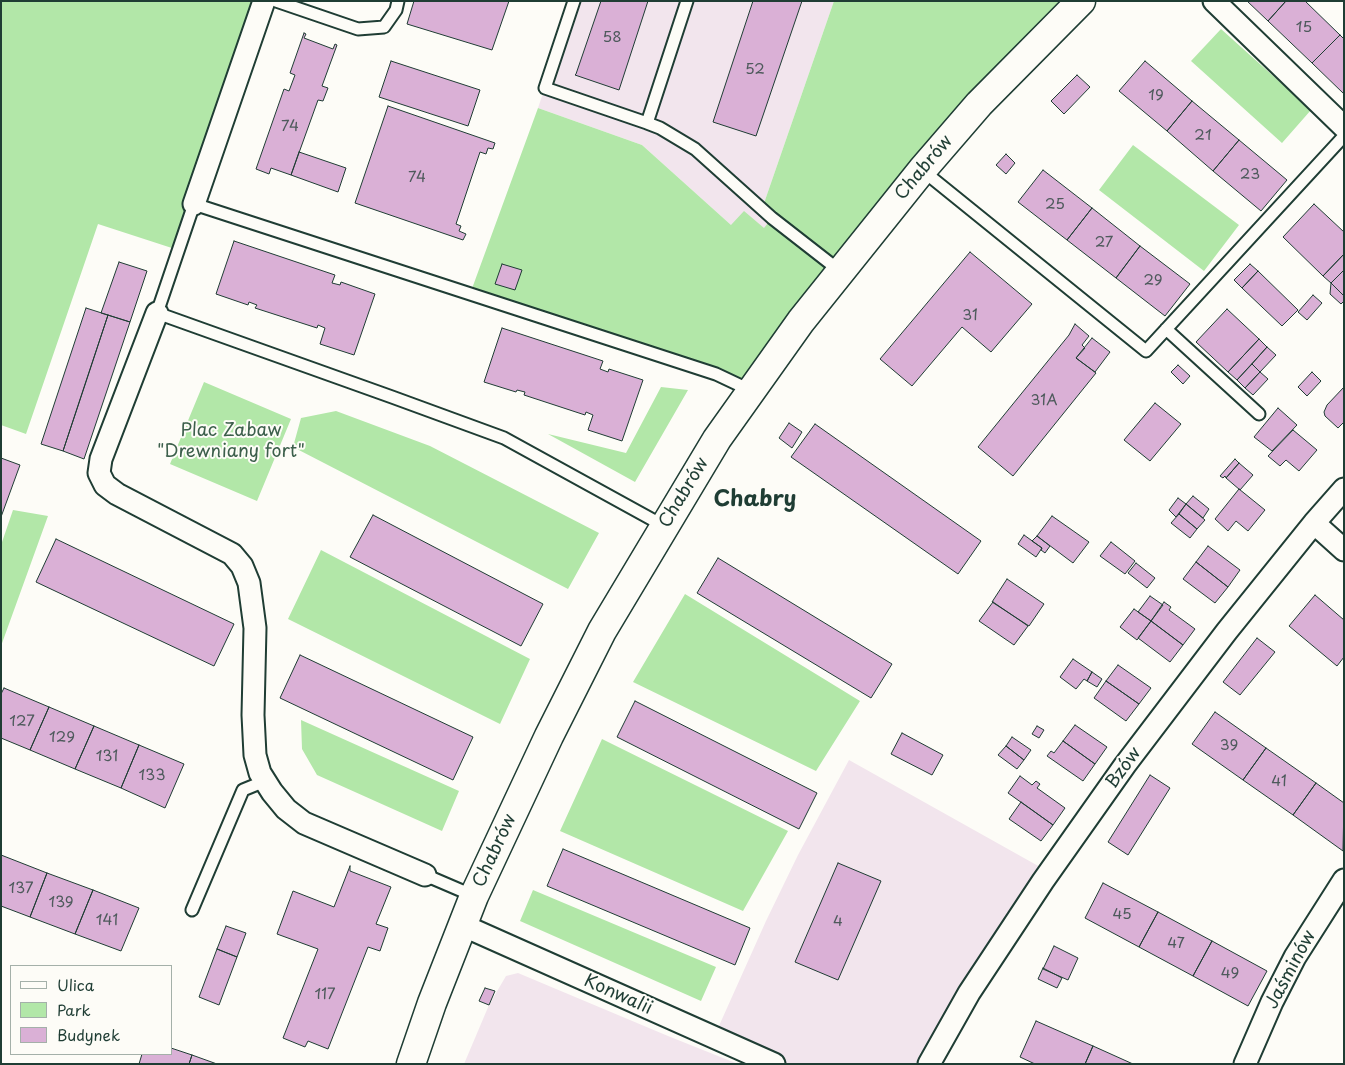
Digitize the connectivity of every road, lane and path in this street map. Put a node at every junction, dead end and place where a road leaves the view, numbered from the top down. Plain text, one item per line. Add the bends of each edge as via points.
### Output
1 (264, 1) edge
2 (276, 1) edge
3 (398, 1) edge
4 (574, 1) edge
5 (687, 1) edge
6 (1081, 1) edge
7 (1214, 1) edge
8 (647, 123) junction
9 (1344, 127) edge
10 (1344, 136) edge
11 (922, 170) junction
12 (194, 204) junction
13 (840, 271) junction
14 (157, 314) junction
15 (1166, 329) junction
16 (752, 392) junction
17 (1259, 414) dead end
18 (1344, 489) edge
19 (1314, 523) junction
20 (664, 526) junction
21 (1344, 550) edge
22 (265, 781) junction
23 (426, 876) joint
24 (1344, 880) edge
25 (474, 896) junction
26 (192, 910) dead end
27 (462, 925) junction
28 (411, 1064) edge
29 (774, 1064) edge
30 (929, 1064) edge
31 (1245, 1064) edge

1 - 12 street
2 - 3 lane via 358,29 384,27 396,10
4 - 8 lane via 545,88
5 - 8 lane
6 - 11 street, Chabrów via 979,104
7 - 9 street
8 - 13 lane via 695,149 772,218
10 - 15 lane
11 - 13 street, Chabrów
11 - 15 lane via 1146,351
12 - 14 lane
12 - 16 lane via 716,374
13 - 16 street, Chabrów
14 - 20 lane via 504,438
14 - 22 street via 101,459 99,474 105,486 117,494 232,554 242,566 249,583 254,628 255,754
15 - 17 lane
16 - 20 street, Chabrów via 717,439
18 - 19 street, Bzów
19 - 21 street
19 - 30 street, Bzów via 1125,765 969,993
20 - 25 street, Chabrów via 598,640 548,736
22 - 23 street via 286,809 304,823
22 - 26 lane via 243,790
23 - 25 lane
24 - 31 street, Jaśminów via 1295,957
25 - 27 street, Chabrów
27 - 28 street, Chabrów
27 - 29 street, Konwalii

